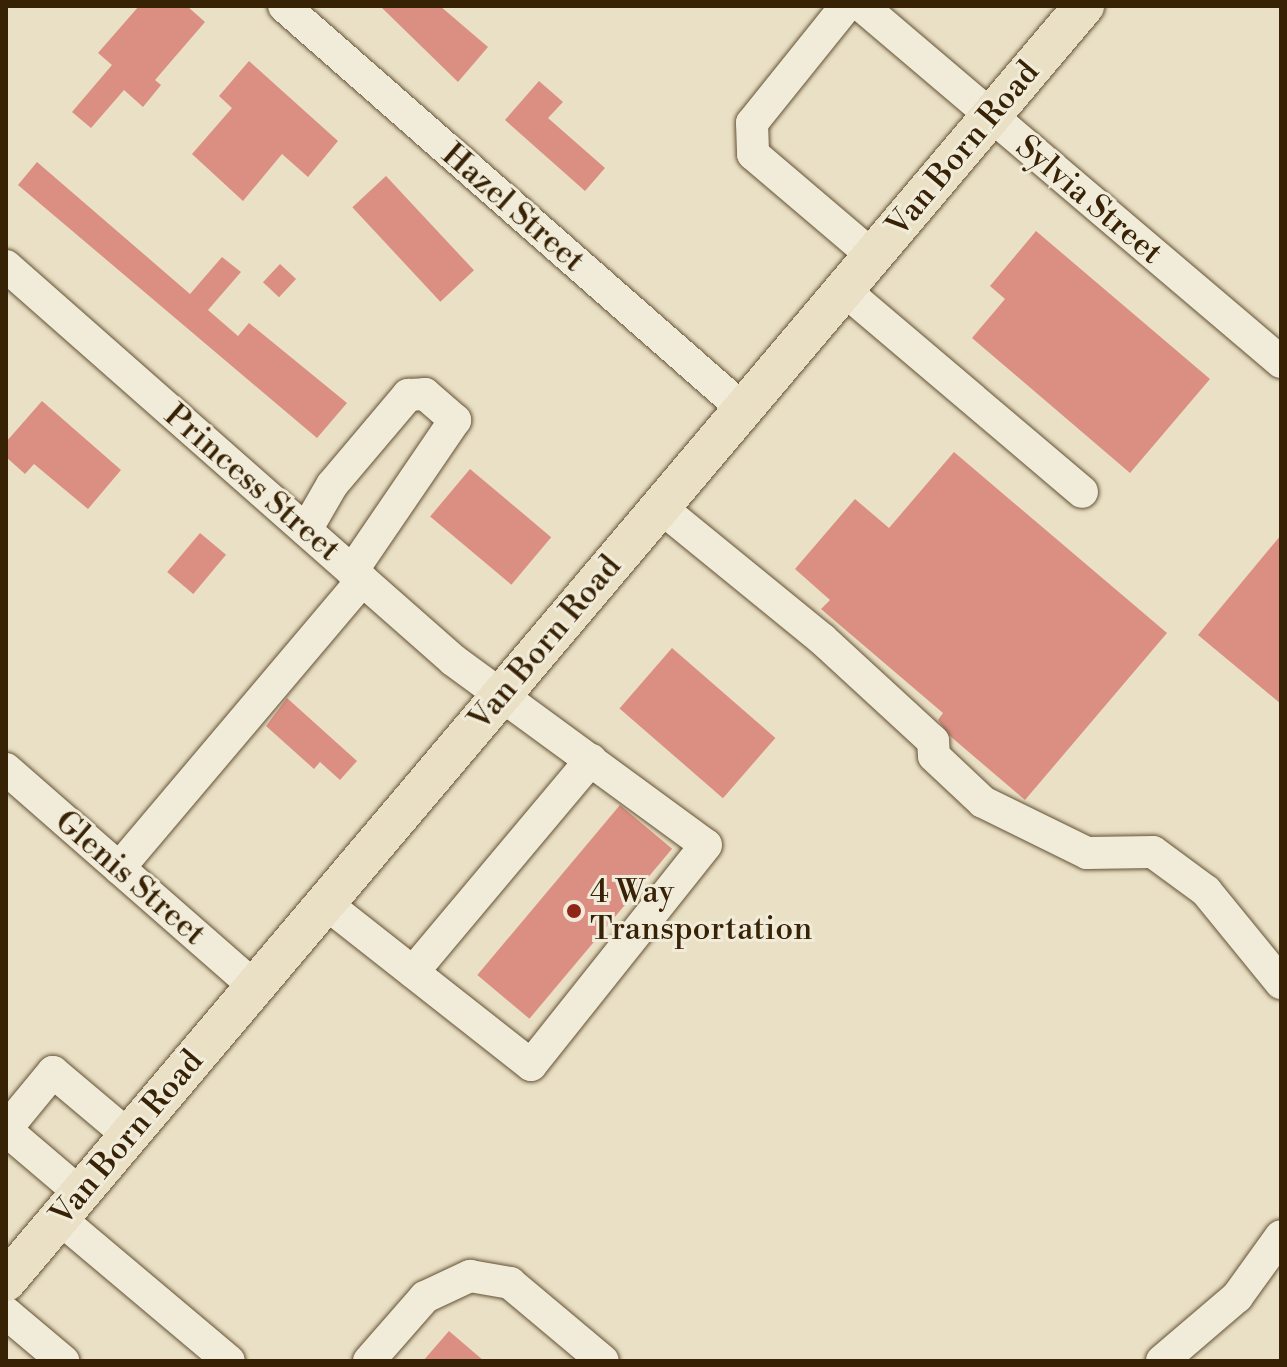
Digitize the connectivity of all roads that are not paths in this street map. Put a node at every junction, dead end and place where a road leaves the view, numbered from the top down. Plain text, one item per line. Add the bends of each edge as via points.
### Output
1 (284, 6) edge
2 (846, 6) edge
3 (862, 6) edge
4 (1084, 6) edge
5 (990, 117) junction
6 (873, 256) junction
7 (6, 266) edge
8 (844, 290) junction
9 (1281, 362) edge
10 (743, 409) junction
11 (1082, 492) dead end
12 (660, 507) junction
13 (306, 530) junction
14 (357, 576) junction
15 (502, 694) junction
16 (591, 760) junction
17 (6, 769) edge
18 (119, 868) junction
19 (325, 903) junction
20 (413, 972) junction
21 (1281, 983) edge
22 (255, 987) junction
23 (6, 1129) edge
24 (129, 1136) junction
25 (70, 1206) junction
26 (1281, 1236) edge
27 (7, 1286) edge
28 (63, 1361) edge
29 (229, 1361) edge
30 (369, 1361) edge
31 (603, 1361) edge
32 (1162, 1361) edge

1 - 10 street, Hazel Street
2 - 6 street via 752,123 753,154
3 - 5 street, Sylvia Street
4 - 5 main road, Van Born Road
5 - 6 main road, Van Born Road
5 - 9 street, Sylvia Street
6 - 8 main road, Van Born Road
7 - 13 street, Princess Street
8 - 10 main road, Van Born Road
8 - 11 street
10 - 12 main road, Van Born Road
12 - 15 main road, Van Born Road
12 - 21 street via 822,639 933,741 934,756 983,802 1087,853 1153,852 1206,891
13 - 14 street, Princess Street
13 - 14 street via 332,485 408,395 425,394 455,420
14 - 15 street, Princess Street
14 - 18 street
15 - 16 street, Princess Street
15 - 19 main road, Van Born Road
16 - 20 street
16 - 20 street, Princess Street via 706,845 531,1065
17 - 18 street, Glenis Street
18 - 22 street, Glenis Street
19 - 20 street
19 - 22 main road, Van Born Road
22 - 24 main road, Van Born Road
23 - 24 street via 53,1072
23 - 25 street
24 - 25 main road, Van Born Road
25 - 27 main road, Van Born Road
25 - 29 street
26 - 32 street via 1237,1297
27 - 28 street
30 - 31 street via 425,1297 470,1276 510,1283

